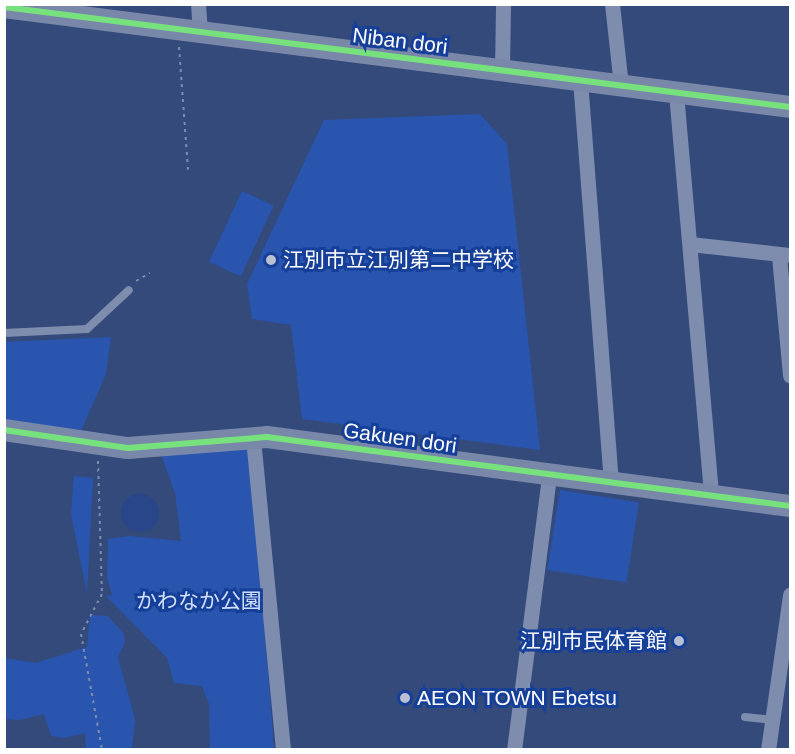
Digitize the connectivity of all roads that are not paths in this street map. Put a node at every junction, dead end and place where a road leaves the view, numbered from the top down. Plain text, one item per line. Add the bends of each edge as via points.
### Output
1 (198, 4) edge
2 (503, 4) edge
3 (612, 4) edge
4 (4, 7) edge
5 (200, 32) junction
6 (502, 70) junction
7 (580, 80) junction
8 (621, 86) junction
9 (676, 93) junction
10 (790, 107) edge
11 (690, 244) junction
12 (785, 255) edge
13 (129, 290) road end
14 (4, 333) edge
15 (790, 375) edge
16 (4, 430) edge
17 (253, 438) junction
18 (549, 475) junction
19 (612, 483) junction
20 (711, 496) junction
21 (790, 506) edge
22 (790, 595) edge
23 (788, 624) edge
24 (745, 717) dead end
25 (772, 720) junction
26 (283, 750) edge
27 (514, 750) edge
28 (768, 750) edge

1 - 5 street
2 - 6 street
3 - 8 street
4 - 5 street, Niban dori
5 - 6 street, Niban dori
6 - 7 street, Niban dori
7 - 8 street, Niban dori
7 - 19 street
8 - 9 street, Niban dori
9 - 10 street, Niban dori
9 - 11 street
11 - 12 street
11 - 20 street
12 - 15 street
13 - 14 lane via 87,329
16 - 17 street, Gakuen dori via 128,448
17 - 18 street, Gakuen dori
17 - 26 street
18 - 19 street, Gakuen dori
18 - 27 street
19 - 20 street, Gakuen dori
20 - 21 street, Gakuen dori
22 - 23 street
23 - 25 street
24 - 25 lane
25 - 28 street

